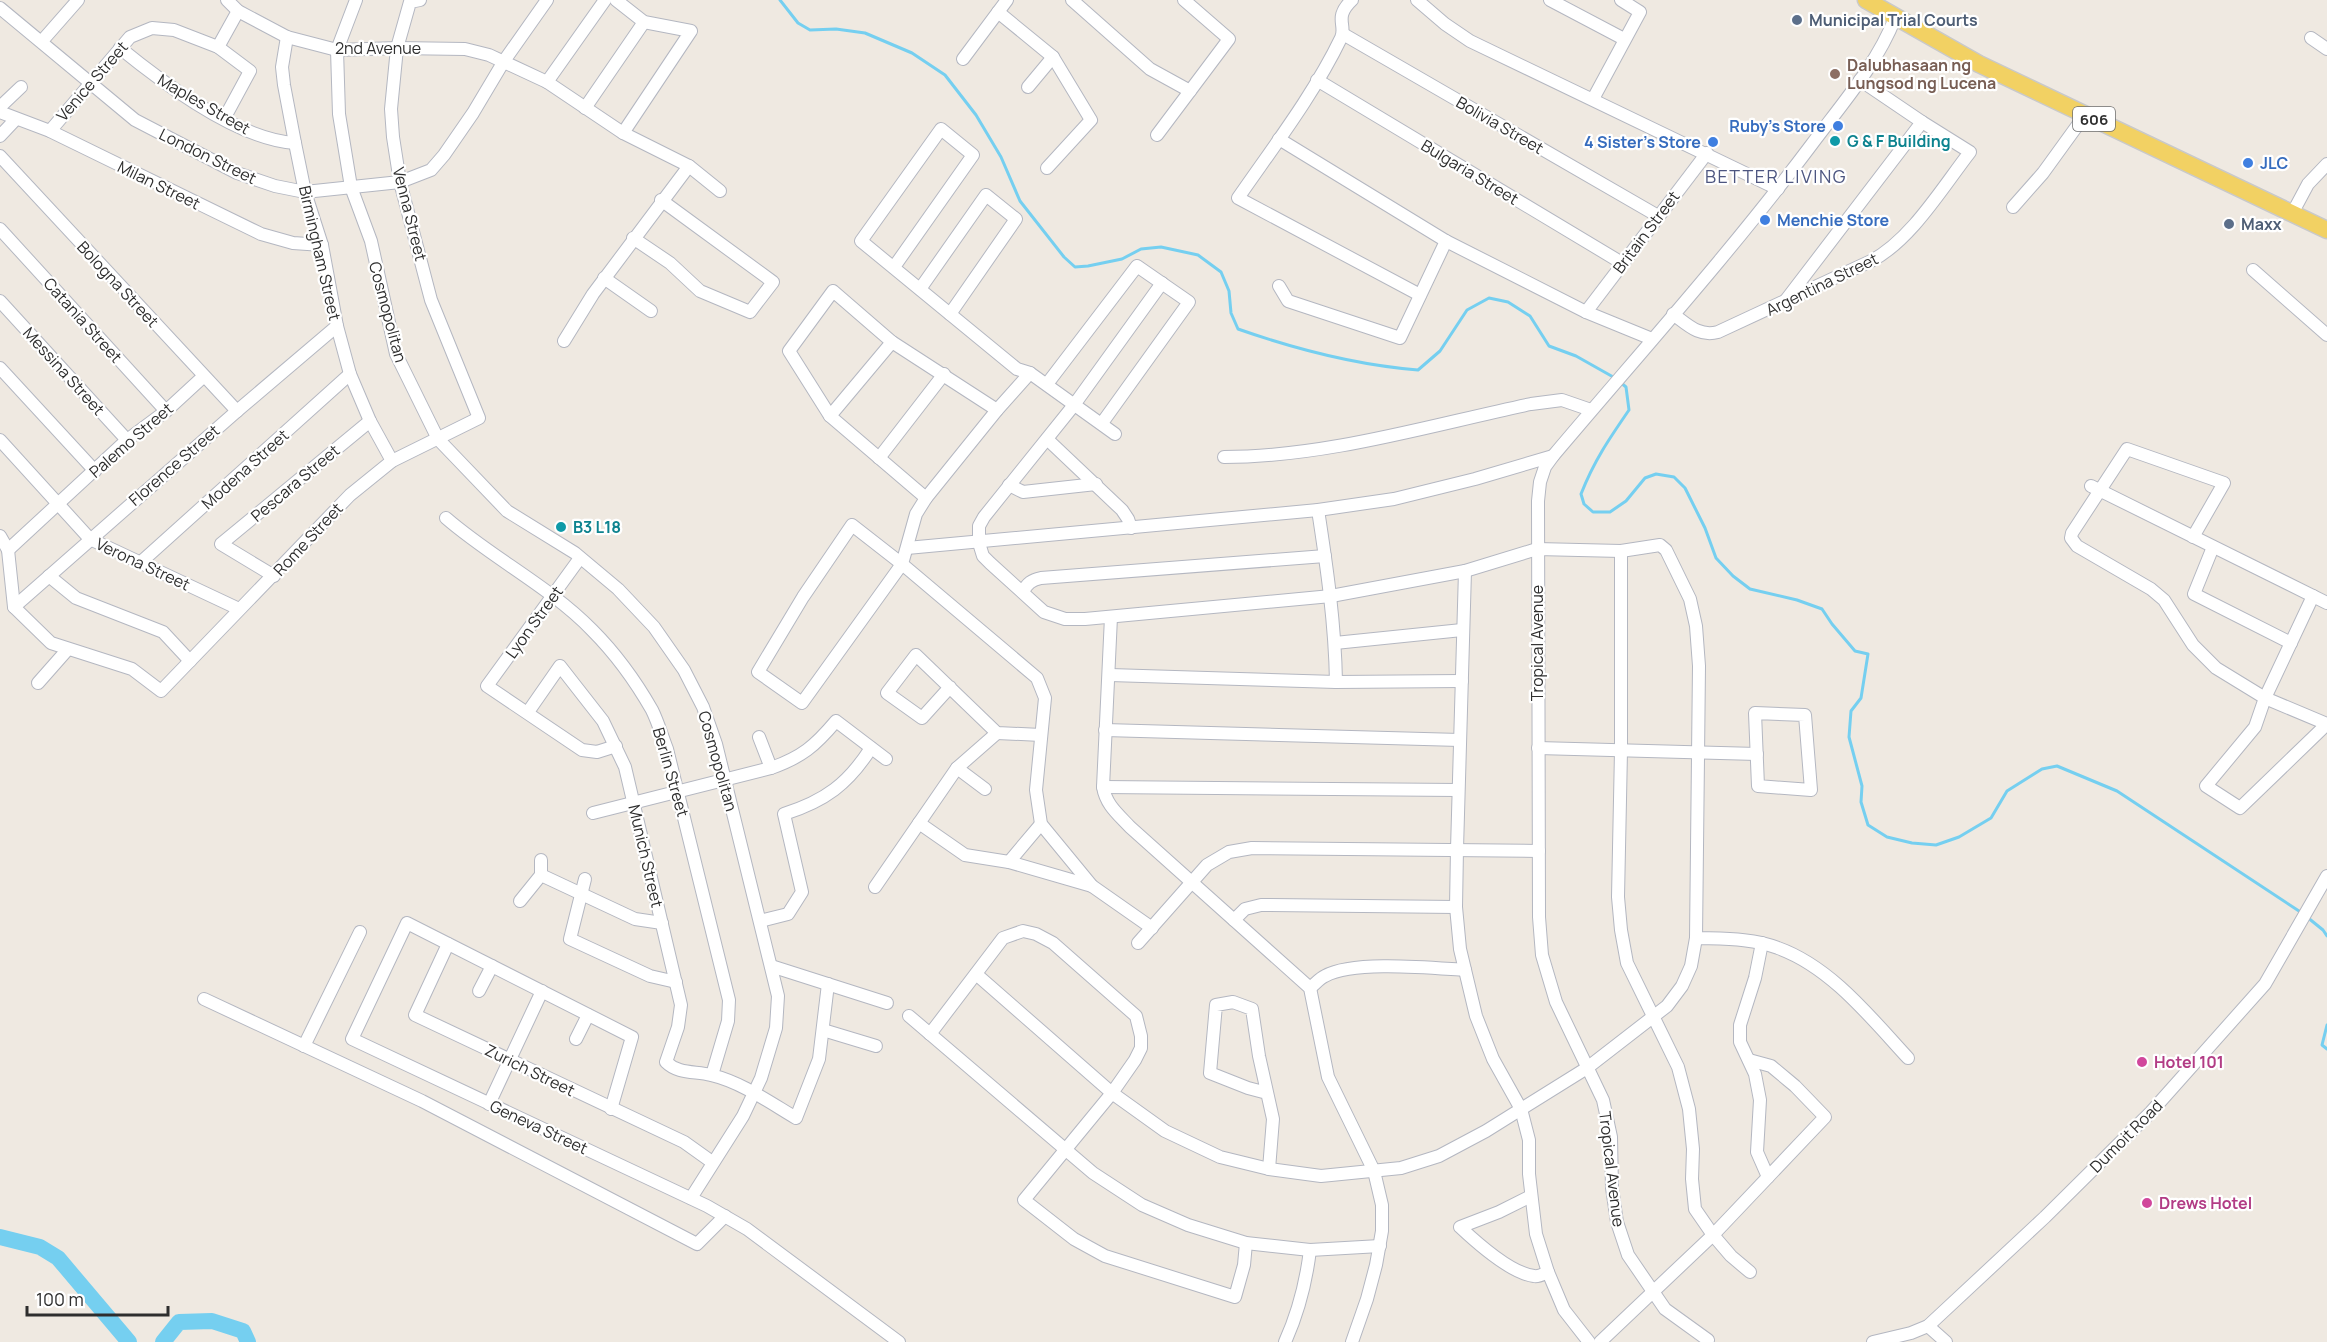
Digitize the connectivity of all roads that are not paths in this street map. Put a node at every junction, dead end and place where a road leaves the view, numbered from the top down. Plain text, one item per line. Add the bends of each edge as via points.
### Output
1 (60, 0) edge
2 (227, 0) edge
3 (356, 0) edge
4 (548, 0) edge
5 (605, 0) edge
6 (616, 0) edge
7 (1006, 0) edge
8 (1072, 0) edge
9 (1184, 0) edge
10 (1352, 0) edge
11 (1417, 0) edge
12 (1550, 0) edge
13 (1621, 0) edge
14 (1866, 0) edge
15 (415, 1) edge
16 (74, 4) edge
17 (0, 8) edge
18 (238, 11) junction
19 (998, 12) junction
20 (1895, 18) junction
21 (644, 22) junction
22 (1343, 34) junction
23 (287, 37) junction
24 (2311, 38) dead end
25 (1624, 39) junction
26 (42, 41) junction
27 (218, 47) junction
28 (120, 48) junction
29 (397, 48) junction
30 (2327, 49) edge
31 (337, 51) junction
32 (1053, 57) junction
33 (963, 59) dead end
34 (504, 61) junction
35 (1317, 80) junction
36 (1860, 80) junction
37 (547, 82) junction
38 (90, 83) junction
39 (21, 87) dead end
40 (1028, 87) dead end
41 (1190, 91) junction
42 (1593, 99) junction
43 (0, 107) edge
44 (585, 108) junction
45 (0, 112) edge
46 (2085, 115) junction
47 (16, 119) junction
48 (224, 119) junction
49 (1922, 123) junction
50 (50, 131) junction
51 (623, 133) junction
52 (1157, 135) dead end
53 (0, 136) edge
54 (1279, 139) junction
55 (294, 143) junction
56 (1707, 153) junction
57 (0, 156) edge
58 (2327, 164) edge
59 (688, 166) junction
60 (1047, 168) dead end
61 (400, 182) junction
62 (351, 187) junction
63 (1778, 189) junction
64 (720, 191) dead end
65 (305, 192) junction
66 (661, 200) junction
67 (2013, 207) dead end
68 (2292, 212) junction
69 (1658, 216) junction
70 (0, 229) edge
71 (2327, 230) edge
72 (633, 238) junction
73 (1446, 241) junction
74 (321, 245) junction
75 (1622, 263) junction
76 (894, 267) junction
77 (2253, 270) dead end
78 (604, 278) junction
79 (1162, 283) junction
80 (1279, 286) dead end
81 (920, 289) junction
82 (1420, 295) junction
83 (0, 301) edge
84 (1783, 303) junction
85 (651, 311) dead end
86 (1586, 312) junction
87 (950, 314) junction
88 (1673, 314) junction
89 (337, 327) junction
90 (2327, 335) edge
91 (1652, 339) junction
92 (564, 341) dead end
93 (892, 342) junction
94 (0, 368) edge
95 (1030, 373) junction
96 (350, 374) junction
97 (944, 374) junction
98 (204, 376) junction
99 (1047, 384) junction
100 (1074, 405) junction
101 (997, 410) junction
102 (1591, 410) junction
103 (166, 411) junction
104 (237, 411) junction
105 (830, 416) junction
106 (479, 418) joint
107 (370, 421) junction
108 (1102, 423) junction
109 (1115, 434) dead end
110 (438, 439) junction
111 (1047, 439) junction
112 (0, 440) edge
113 (127, 440) junction
114 (1553, 456) junction
115 (1224, 457) dead end
116 (879, 458) junction
117 (392, 461) junction
118 (95, 471) junction
119 (1096, 484) junction
120 (1009, 486) junction
121 (2095, 489) junction
122 (926, 498) junction
123 (59, 504) junction
124 (1318, 510) junction
125 (446, 518) dead end
126 (1131, 528) junction
127 (0, 536) edge
128 (2193, 537) junction
129 (90, 539) junction
130 (979, 543) junction
131 (2213, 547) junction
132 (907, 548) junction
133 (1537, 549) junction
134 (8, 550) junction
135 (1621, 551) junction
136 (1325, 555) junction
137 (580, 558) junction
138 (140, 563) junction
139 (902, 564) junction
140 (1465, 571) junction
141 (49, 576) junction
142 (274, 576) junction
143 (1023, 592) junction
144 (1331, 596) junction
145 (552, 597) junction
146 (2322, 597) edge
147 (14, 607) junction
148 (240, 609) junction
149 (1111, 617) junction
150 (1462, 630) junction
151 (1335, 643) junction
152 (2290, 643) junction
153 (68, 649) junction
154 (190, 661) junction
155 (1110, 675) junction
156 (1462, 681) junction
157 (1336, 682) junction
158 (38, 683) dead end
159 (950, 687) junction
160 (2265, 698) junction
161 (528, 712) junction
162 (2327, 724) edge
163 (1105, 730) junction
164 (997, 733) junction
165 (1041, 735) junction
166 (759, 737) dead end
167 (1460, 740) junction
168 (616, 746) junction
169 (872, 748) junction
170 (1538, 748) junction
171 (1621, 751) junction
172 (1697, 753) junction
173 (1757, 754) junction
174 (886, 759) dead end
175 (771, 768) junction
176 (957, 768) junction
177 (725, 780) junction
178 (1103, 787) junction
179 (985, 789) dead end
180 (1458, 790) junction
181 (678, 791) junction
182 (633, 803) junction
183 (592, 813) dead end
184 (919, 823) junction
185 (1041, 824) junction
186 (1457, 849) junction
187 (1539, 851) junction
188 (541, 860) dead end
189 (1009, 862) junction
190 (541, 875) junction
191 (2327, 876) edge
192 (585, 879) dead end
193 (1192, 882) junction
194 (1092, 886) junction
195 (875, 887) dead end
196 (581, 894) junction
197 (520, 901) dead end
198 (1456, 907) junction
199 (1234, 920) junction
200 (760, 921) junction
201 (662, 923) junction
202 (1152, 928) junction
203 (360, 932) dead end
204 (1696, 938) junction
205 (1138, 943) dead end
206 (1762, 943) junction
207 (448, 944) junction
208 (492, 966) junction
209 (771, 966) junction
210 (1465, 970) junction
211 (976, 974) junction
212 (676, 982) junction
213 (828, 984) junction
214 (1310, 988) junction
215 (479, 992) dead end
216 (542, 992) junction
217 (204, 999) dead end
218 (887, 1003) dead end
219 (588, 1015) junction
220 (909, 1016) dead end
221 (1655, 1016) junction
222 (824, 1030) junction
223 (930, 1034) junction
224 (576, 1039) dead end
225 (304, 1046) junction
226 (876, 1046) dead end
227 (1908, 1058) dead end
228 (510, 1060) junction
229 (1749, 1060) junction
230 (1587, 1068) junction
231 (712, 1075) junction
232 (754, 1093) junction
233 (1112, 1093) junction
234 (1267, 1093) junction
235 (489, 1104) junction
236 (611, 1109) junction
237 (1521, 1109) junction
238 (1066, 1149) junction
239 (712, 1162) junction
240 (1269, 1169) junction
241 (1374, 1171) junction
242 (1768, 1177) junction
243 (1531, 1196) junction
244 (691, 1198) junction
245 (725, 1216) junction
246 (1713, 1235) junction
247 (1246, 1243) junction
248 (1380, 1246) junction
249 (1310, 1250) junction
250 (1548, 1272) junction
251 (1750, 1272) dead end
252 (1652, 1291) junction
253 (1928, 1326) junction
254 (1708, 1340) dead end
255 (899, 1342) edge
256 (1285, 1342) edge
257 (1352, 1342) edge
258 (1589, 1342) edge
259 (1600, 1342) edge
260 (1873, 1342) edge
261 (1946, 1342) edge

1 - 16 street
2 - 18 street, 2nd Avenue
3 - 31 street, Cosmopolitan
4 - 34 street, London Street
5 - 37 street
6 - 21 street
7 - 19 street
8 - 41 street via 1150,69
9 - 41 street via 1229,39
10 - 22 street via 1341,18
11 - 42 street via 1470,40
12 - 25 street
13 - 25 street via 1640,12
14 - 20 main road, 606
15 - 29 street, Venna Street
16 - 26 street
17 - 26 street, London Street
18 - 23 street, 2nd Avenue
18 - 27 street
19 - 32 street
19 - 33 street
20 - 36 street, Tropical Avenue
20 - 46 main road, 606
21 - 44 street
21 - 51 street via 691,31
22 - 35 street
22 - 69 street, Bolivia Street
23 - 31 street, 2nd Avenue
23 - 55 street, Birmingham Street via 282,67
24 - 30 street
25 - 42 street
26 - 38 street, London Street
27 - 28 street, Venice Street via 174,30 152,28 130,37
27 - 48 street, Venice Street via 250,71
28 - 38 street, Venice Street
28 - 48 street, Maples Street via 157,78
29 - 31 street, 2nd Avenue
29 - 34 street, 2nd Avenue via 465,49
29 - 61 street, Venna Street via 391,109
31 - 62 street, Cosmopolitan via 339,114
32 - 40 street
32 - 60 street via 1091,120
34 - 37 street, 2nd Avenue
34 - 61 street, London Street via 444,155 431,170
35 - 54 street
35 - 75 street, Bulgaria Street
36 - 49 street
36 - 63 street, Tropical Avenue
37 - 44 street, 2nd Avenue
38 - 50 street, Venice Street
38 - 65 street, London Street via 135,120 226,167 275,186
39 - 43 street
41 - 52 street
42 - 56 street
44 - 51 street, 2nd Avenue
45 - 47 street, Milan Street
46 - 67 street
46 - 68 main road, 606
47 - 50 street, Milan Street
47 - 53 street
48 - 55 street, Maples Street via 257,135
49 - 84 street
49 - 84 street, Argentina Street via 1970,152 1896,246
50 - 74 street, Milan Street via 261,234 293,243
51 - 59 street, 2nd Avenue
54 - 73 street
54 - 82 street via 1238,198
55 - 65 street, Birmingham Street
56 - 63 street
56 - 69 street, Britain Street
57 - 98 street, Bologna Street
58 - 68 street via 2308,184
59 - 64 street, 2nd Avenue
59 - 66 street
61 - 62 street, London Street
61 - 106 street, Venna Street via 431,300
62 - 65 street, London Street
62 - 110 street, Cosmopolitan via 371,241 396,354
63 - 88 street, Tropical Avenue
65 - 74 street, Birmingham Street
66 - 72 street
66 - 72 street via 772,282 756,304 750,312 700,291 670,263
68 - 71 main road, 606
69 - 75 street, Britain Street
70 - 103 street, Catania Street
72 - 78 street
73 - 82 street
73 - 86 street
74 - 89 street, Birmingham Street
75 - 86 street, Britain Street
76 - 76 street via 861,241 941,129 973,155
76 - 81 street
77 - 90 street
78 - 85 street
78 - 92 street
79 - 99 street via 1137,266
79 - 100 street
79 - 108 street via 1189,302
80 - 82 street via 1288,301 1400,338
81 - 87 street
81 - 87 street via 986,195 1016,219
83 - 113 street, Messina Street
84 - 88 street, Argentina Street via 1710,334 1694,331
86 - 91 street
87 - 95 street via 1017,369
88 - 91 street, Tropical Avenue
89 - 96 street, Birmingham Street
89 - 104 street, Florence Street
91 - 102 street, Tropical Avenue
93 - 97 street
93 - 105 street
93 - 105 street via 833,291 789,351
94 - 118 street
95 - 99 street
95 - 101 street
96 - 107 street, Birmingham Street
96 - 138 street, Modena Street
97 - 101 street
97 - 116 street
98 - 103 street, Palemo Street
98 - 104 street, Bologna Street
99 - 100 street
100 - 108 street
100 - 111 street
101 - 122 street
102 - 114 street, Tropical Avenue
102 - 115 street via 1562,400 1299,453
103 - 113 street, Palemo Street
104 - 129 street, Florence Street
105 - 116 street
106 - 110 street, Rome Street
107 - 117 street, Birmingham Street
107 - 142 street, Pescara Street via 221,544
108 - 109 street
110 - 117 street, Rome Street
110 - 137 street, Cosmopolitan via 507,511
111 - 119 street
111 - 120 street
112 - 123 street, Verona Street
113 - 118 street, Palemo Street
114 - 124 street via 1394,499
114 - 133 street, Tropical Avenue via 1540,482
116 - 122 street
117 - 142 street, Rome Street via 350,495
118 - 123 street, Palemo Street
119 - 120 street via 1023,492
119 - 126 street via 1122,510
120 - 130 street via 979,526
121 - 128 street
121 - 128 street via 2127,449 2224,483
121 - 160 street via 2072,533 2073,542 2151,589 2164,600 2193,645 2216,668
122 - 132 street via 916,514
123 - 129 street, Verona Street
123 - 134 street, Palemo Street
124 - 126 street
124 - 136 street
125 - 145 street, Berlin Street
126 - 130 street
127 - 134 street
128 - 131 street
129 - 138 street, Verona Street
129 - 141 street, Florence Street
130 - 132 street
130 - 143 street via 983,556
131 - 146 street
131 - 152 street via 2194,594
132 - 139 street
133 - 135 street
133 - 140 street
133 - 170 street, Tropical Avenue
134 - 147 street
135 - 171 street
135 - 172 street via 1660,545 1689,599 1699,666
136 - 143 street via 1041,578 1026,585
136 - 144 street
137 - 145 street, Lyon Street
137 - 177 street, Cosmopolitan via 618,589 654,627 684,670 703,707
138 - 148 street, Verona Street
139 - 139 street via 802,703 758,672 852,525
139 - 165 street via 1037,678 1045,699
140 - 144 street
140 - 150 street
141 - 147 street, Florence Street
141 - 154 street via 76,598 163,632
142 - 148 street, Rome Street
143 - 149 street via 1055,617
144 - 149 street
144 - 151 street
145 - 161 street, Lyon Street via 487,686
145 - 181 street, Berlin Street via 591,629 628,672 653,712
146 - 152 street
147 - 153 street via 51,644
148 - 154 street, Rome Street
149 - 155 street
150 - 151 street
150 - 156 street
151 - 157 street
152 - 160 street
153 - 154 street, Rome Street via 132,669 161,691
153 - 158 street
155 - 157 street
155 - 163 street
156 - 157 street
156 - 167 street
159 - 159 street via 916,655 887,693 922,718
159 - 164 street
160 - 162 street
160 - 162 street via 2254,727 2206,786 2240,808
161 - 168 street via 582,750 597,752
161 - 168 street, Munich Street via 560,666 603,721
163 - 167 street
163 - 178 street
164 - 165 street
164 - 176 street
165 - 185 street via 1036,790
166 - 175 street
167 - 180 street
168 - 182 street, Munich Street
169 - 174 street
169 - 175 street via 836,721 796,759
169 - 200 street via 837,789 810,806 784,814 802,892 788,914
170 - 171 street
170 - 187 street, Tropical Avenue
171 - 172 street
171 - 221 street via 1621,930 1627,963
172 - 173 street
172 - 204 street
173 - 173 street via 1755,713 1805,715 1811,790 1758,786
175 - 177 street
176 - 179 street
176 - 184 street
177 - 181 street
177 - 200 street, Cosmopolitan
178 - 180 street
178 - 193 street via 1110,807
180 - 186 street
181 - 182 street
181 - 231 street, Berlin Street via 729,1000 728,1021
182 - 183 street
182 - 201 street, Munich Street
184 - 189 street via 965,855
184 - 195 street
185 - 189 street
185 - 194 street
186 - 187 street
186 - 193 street via 1252,848 1229,852 1207,865
186 - 198 street
187 - 230 street, Tropical Avenue via 1542,955 1556,1002
188 - 190 street
189 - 194 street
190 - 196 street
190 - 197 street
191 - 253 street, Dumoit Road via 2265,984 2151,1112
192 - 196 street
193 - 199 street
193 - 202 street
194 - 202 street
196 - 201 street via 635,919
196 - 212 street via 570,939 650,976
198 - 199 street via 1261,905 1245,909
198 - 210 street
199 - 214 street
200 - 209 street, Cosmopolitan
201 - 212 street, Munich Street
202 - 205 street
203 - 225 street
204 - 206 street
204 - 221 street via 1691,966 1682,986
206 - 227 street via 1780,948 1814,967 1851,998
206 - 229 street via 1740,1025 1740,1042
207 - 208 street
207 - 228 street, Zurich Street via 415,1015
207 - 235 street, Geneva Street via 406,923 352,1039
208 - 215 street
208 - 216 street
209 - 213 street
209 - 232 street, Cosmopolitan via 778,996 776,1028
210 - 214 street via 1347,970 1325,975
210 - 237 street via 1476,1016 1493,1059
211 - 223 street
211 - 233 street
211 - 233 street via 1003,938 1013,933 1036,934 1053,943 1136,1016 1141,1048
212 - 231 street, Munich Street via 681,1005 666,1062 674,1069
213 - 218 street
213 - 222 street
214 - 241 street via 1328,1077
216 - 219 street
216 - 228 street
217 - 225 street
219 - 224 street
219 - 236 street via 632,1037
220 - 223 street
221 - 230 street
221 - 246 street via 1678,1068 1689,1109 1695,1209
222 - 226 street
222 - 232 street via 819,1059 796,1118
223 - 238 street
225 - 245 street via 422,1101 697,1244
228 - 235 street
228 - 236 street, Zurich Street
229 - 242 street via 1760,1100 1757,1152
229 - 242 street via 1771,1066 1825,1117
230 - 237 street
230 - 252 street, Tropical Avenue via 1603,1101 1611,1137 1617,1222 1628,1255
231 - 232 street
232 - 239 street, Cosmopolitan
233 - 238 street
233 - 240 street via 1165,1131 1220,1157
234 - 234 street via 1252,1009 1233,1002 1216,1005 1210,1073
234 - 240 street via 1273,1119
235 - 244 street, Geneva Street
236 - 239 street, Zurich Street via 684,1142
237 - 241 street via 1438,1156 1401,1168
237 - 243 street via 1529,1140
238 - 247 street via 1093,1173 1142,1205
238 - 247 street via 1024,1200 1074,1239 1105,1256 1235,1297
239 - 244 street, Cosmopolitan
240 - 241 street via 1321,1176
241 - 248 street via 1382,1205
242 - 246 street
243 - 250 street via 1536,1234
243 - 250 street via 1460,1227 1485,1250 1522,1272 1537,1277
244 - 245 street, Geneva Street
245 - 255 street, Geneva Street
246 - 251 street
246 - 252 street
247 - 249 street
248 - 249 street
248 - 257 street
249 - 256 street via 1299,1311
250 - 258 street via 1564,1310
252 - 254 street, Tropical Avenue via 1665,1309
252 - 259 street
253 - 260 street, Dumoit Road
253 - 261 street

